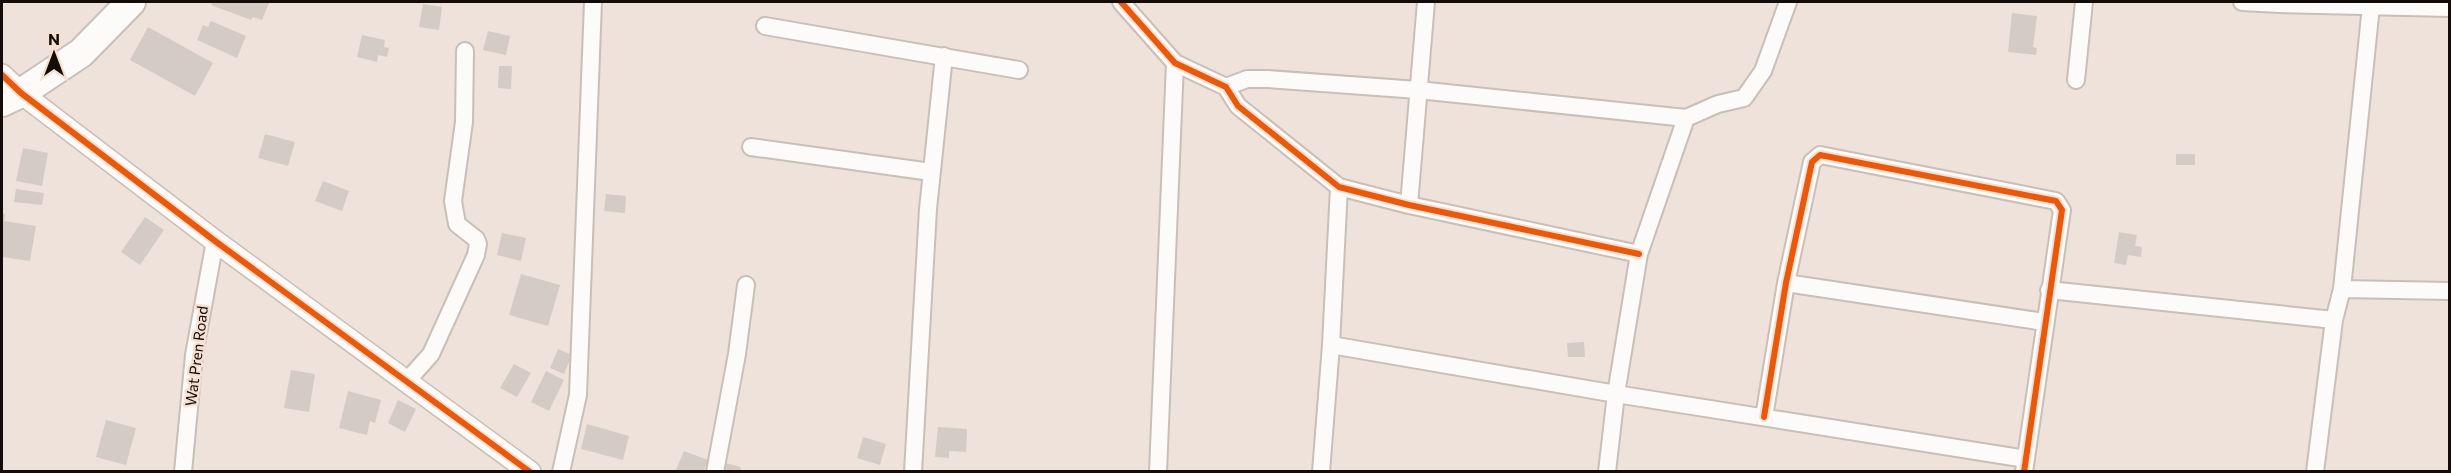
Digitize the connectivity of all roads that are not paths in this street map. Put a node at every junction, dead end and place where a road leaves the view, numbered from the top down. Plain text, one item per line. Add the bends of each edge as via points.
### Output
1 (131, 2) edge
2 (593, 2) edge
3 (1120, 2) edge
4 (1426, 2) edge
5 (1788, 2) edge
6 (2084, 2) edge
7 (2242, 2) edge
8 (2279, 3) edge
9 (2371, 6) junction
10 (2450, 8) edge
11 (765, 26) dead end
12 (465, 51) dead end
13 (944, 56) junction
14 (1175, 63) junction
15 (1019, 70) dead end
16 (2076, 80) dead end
17 (1226, 87) junction
18 (8, 90) edge
19 (1418, 90) junction
20 (1686, 118) junction
21 (751, 147) dead end
22 (931, 172) junction
23 (1339, 187) junction
24 (1409, 205) junction
25 (215, 241) junction
26 (1639, 254) junction
27 (1786, 283) junction
28 (746, 285) dead end
29 (2342, 289) junction
30 (2049, 290) junction
31 (2450, 291) edge
32 (2334, 320) junction
33 (2044, 322) junction
34 (1331, 345) junction
35 (407, 381) junction
36 (1616, 394) junction
37 (1764, 417) junction
38 (2025, 465) edge
39 (183, 471) edge
40 (530, 471) edge
41 (561, 471) edge
42 (716, 471) edge
43 (914, 471) edge
44 (1158, 471) edge
45 (1321, 471) edge
46 (1607, 471) edge
47 (2315, 471) edge

1 - 18 highway via 81,53
2 - 41 street via 578,395
3 - 14 street
4 - 19 street
5 - 20 street via 1762,71 1744,98
6 - 16 street
7 - 8 street
8 - 9 street
9 - 10 street
9 - 29 street
11 - 13 street
12 - 35 street via 464,122 454,216 478,244 431,354
13 - 15 street
13 - 22 street
14 - 17 street
14 - 44 street
17 - 19 street via 1246,79 1268,79
17 - 23 street via 1238,106
18 - 25 street
19 - 20 street
19 - 24 street
20 - 26 street
21 - 22 street
22 - 43 street
23 - 24 street
23 - 34 street
24 - 26 street
25 - 35 street
25 - 39 street, Wat Pren Road via 194,355
26 - 36 street
27 - 30 street via 1812,162 1820,155 2056,201 2062,210
27 - 33 street
27 - 37 street
28 - 42 street
29 - 31 street
29 - 32 street
30 - 32 street
30 - 33 street
32 - 47 street
33 - 38 street
34 - 36 street
34 - 45 street
35 - 40 street
36 - 37 street
36 - 46 street
37 - 38 street

